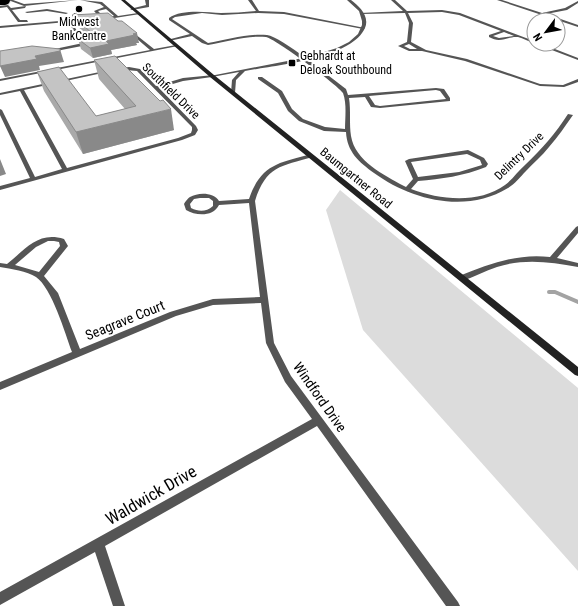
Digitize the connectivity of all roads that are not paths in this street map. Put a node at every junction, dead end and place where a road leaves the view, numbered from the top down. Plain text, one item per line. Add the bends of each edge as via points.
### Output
1 (0, 0) edge
2 (5, 0) edge
3 (10, 0) edge
4 (35, 0) edge
5 (76, 0) edge
6 (82, 0) edge
7 (123, 0) edge
8 (147, 0) edge
9 (250, 0) edge
10 (349, 0) edge
11 (393, 0) edge
12 (499, 0) edge
13 (578, 2) edge
14 (24, 6) junction
15 (0, 7) edge
16 (106, 8) junction
17 (132, 9) junction
18 (11, 10) junction
19 (0, 12) edge
20 (27, 12) junction
21 (258, 12) junction
22 (406, 12) junction
23 (537, 12) edge
24 (551, 12) edge
25 (66, 13) dead end
26 (362, 13) junction
27 (74, 14) edge
28 (138, 14) junction
29 (104, 18) junction
30 (115, 18) junction
31 (97, 19) edge
32 (68, 20) junction
33 (19, 21) junction
34 (119, 22) edge
35 (566, 22) edge
36 (0, 23) edge
37 (34, 24) junction
38 (578, 26) edge
39 (0, 27) edge
40 (125, 27) edge
41 (363, 28) junction
42 (504, 31) junction
43 (192, 35) junction
44 (517, 36) junction
45 (526, 39) edge
46 (169, 40) junction
47 (409, 43) junction
48 (176, 46) junction
49 (152, 49) junction
50 (421, 50) junction
51 (46, 52) edge
52 (559, 52) edge
53 (303, 58) junction
54 (578, 59) edge
55 (245, 70) junction
56 (212, 76) junction
57 (260, 78) dead end
58 (0, 80) edge
59 (578, 80) edge
60 (155, 88) junction
61 (21, 89) junction
62 (233, 93) junction
63 (0, 94) edge
64 (366, 95) junction
65 (347, 97) junction
66 (0, 110) edge
67 (570, 115) dead end
68 (348, 131) junction
69 (311, 156) junction
70 (65, 170) junction
71 (33, 179) junction
72 (416, 179) junction
73 (0, 188) edge
74 (407, 190) junction
75 (252, 201) junction
76 (217, 202) dead end
77 (578, 228) edge
78 (553, 259) junction
79 (578, 265) edge
80 (4, 266) edge
81 (40, 277) junction
82 (462, 278) junction
83 (264, 300) junction
84 (77, 354) junction
85 (578, 372) edge
86 (0, 386) edge
87 (319, 420) junction
88 (99, 545) junction
89 (0, 599) edge
90 (119, 606) edge
91 (454, 606) edge

1 - 2 main road
3 - 14 street
4 - 14 street
5 - 14 street
6 - 16 street via 101,3
7 - 17 main road, Baumgartner Road
8 - 17 street via 148,6
9 - 21 street
10 - 26 street
11 - 22 street
12 - 23 street
13 - 24 street
14 - 18 street
14 - 20 street
15 - 18 street via 8,6
16 - 29 street via 96,11
16 - 30 street
17 - 28 main road, Baumgartner Road
18 - 19 street
18 - 33 street
20 - 25 street via 47,10
20 - 32 street via 31,16 42,14
21 - 41 street via 284,13
21 - 43 street via 202,12 171,18
22 - 26 street
22 - 42 street via 449,12
22 - 47 street via 411,23
26 - 41 street
27 - 32 street via 89,20
28 - 30 street
28 - 46 main road, Baumgartner Road
29 - 30 street
29 - 31 street
30 - 34 street
32 - 37 street
32 - 51 street via 85,43 82,46
33 - 36 street
33 - 37 street via 33,20
35 - 38 street
37 - 39 street
40 - 49 street
41 - 53 street via 358,36 341,47
42 - 44 street
42 - 44 street via 490,36 501,40
43 - 46 street
43 - 53 street via 208,44 266,36
44 - 45 street
46 - 48 main road, Baumgartner Road
47 - 50 street
47 - 50 street via 400,46 409,50
48 - 49 street
48 - 56 main road, Baumgartner Road
49 - 58 street
50 - 59 street via 466,60 540,85 564,86
52 - 54 street
53 - 55 street
53 - 65 street via 339,85
55 - 56 street
55 - 62 street via 234,80
56 - 60 street via 165,88
56 - 62 main road, Baumgartner Road
57 - 68 street via 280,92 290,110 302,120 324,129
60 - 61 street, Southfield Drive via 138,70 125,68
60 - 70 street, Southfield Drive via 194,127 193,134
61 - 63 street, Southfield Drive
61 - 70 street
62 - 69 main road, Baumgartner Road
64 - 64 street via 373,106 380,107 448,100 442,90 436,89
64 - 65 street
65 - 68 street, Delintry Drive
66 - 71 street
67 - 74 street, Delintry Drive via 550,143 502,189 480,198 459,200 426,196
68 - 74 street, Delintry Drive via 354,152 362,160 379,175
69 - 75 street, Windford Drive via 276,167 267,173 256,187
69 - 82 main road, Baumgartner Road
70 - 71 street, Southfield Drive
71 - 73 street, Southfield Drive
72 - 72 street via 408,161 468,152 482,159 485,164 460,174
72 - 74 street
75 - 76 street
75 - 83 street, Windford Drive
77 - 78 street
78 - 79 street
78 - 82 street via 508,260
80 - 81 street via 20,268
80 - 81 street via 36,243 48,238 62,241 64,246
81 - 84 street via 54,293
82 - 85 main road, Baumgartner Road
83 - 84 street, Seagrave Court via 213,302 173,314
83 - 87 street, Windford Drive via 270,343 288,379
84 - 86 street, Seagrave Court
87 - 88 street, Waldwick Drive
87 - 91 street, Windford Drive
88 - 89 street, Waldwick Drive
88 - 90 street

